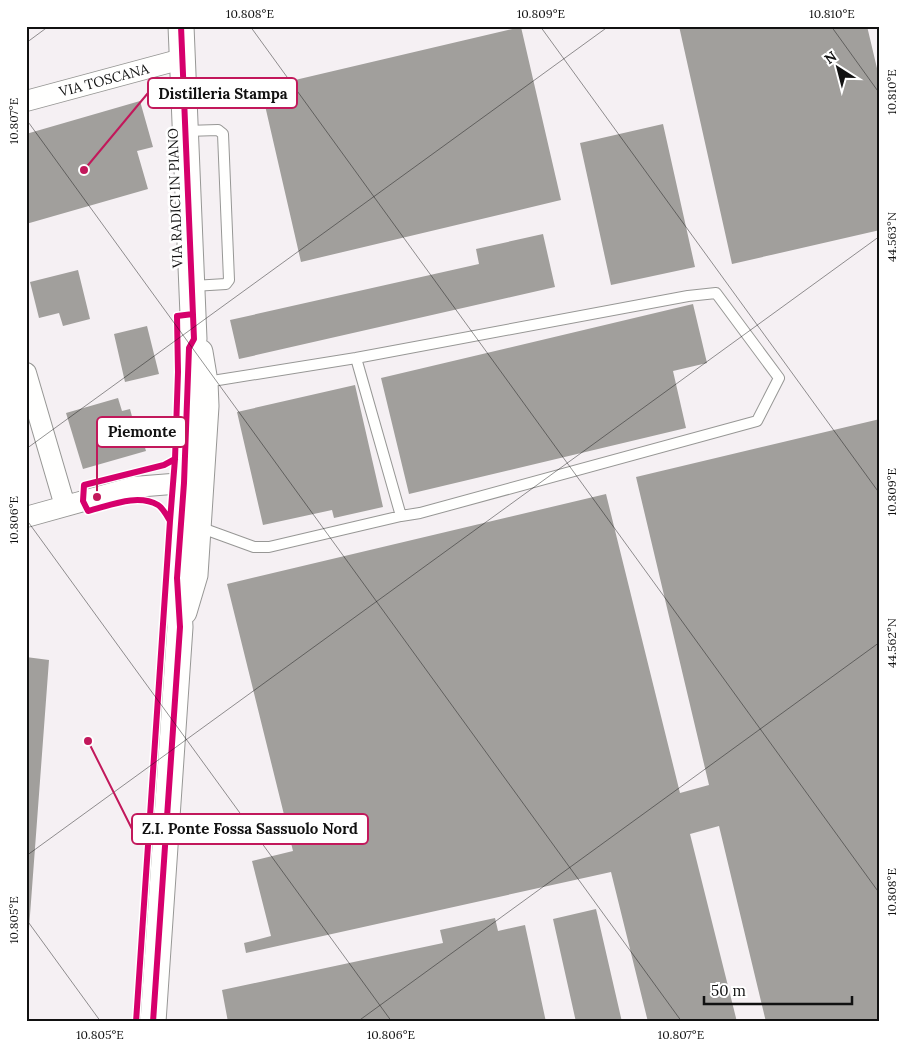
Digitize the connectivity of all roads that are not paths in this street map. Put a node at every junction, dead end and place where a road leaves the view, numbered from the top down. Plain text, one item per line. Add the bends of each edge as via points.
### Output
1 (181, 26) edge
2 (182, 59) junction
3 (26, 101) edge
4 (185, 131) junction
5 (192, 286) junction
6 (194, 339) junction
7 (356, 358) junction
8 (26, 373) edge
9 (205, 382) junction
10 (204, 427) junction
11 (184, 483) junction
12 (65, 506) junction
13 (401, 516) junction
14 (26, 517) edge
15 (198, 526) junction
16 (196, 566) junction
17 (180, 627) junction
18 (153, 1022) edge

1 - 2 street, VIA RADICI IN PIANO
2 - 3 street, VIA TOSCANA
2 - 4 street, VIA RADICI IN PIANO
4 - 5 street, VIA RADICI IN PIANO
4 - 5 lane via 218,130 223,134 228,280 226,284
5 - 6 street, VIA RADICI IN PIANO
6 - 9 street via 199,345
6 - 11 street via 189,348
7 - 9 lane
7 - 13 lane
7 - 13 lane via 716,293 779,378 757,421 442,508
8 - 12 street
9 - 10 street
10 - 11 street via 195,439 193,474
10 - 15 street
11 - 12 street via 134,487
11 - 16 street via 191,497 187,553
11 - 17 street via 176,578
12 - 14 street
13 - 15 lane via 254,547
15 - 16 street
16 - 17 street
17 - 18 street

